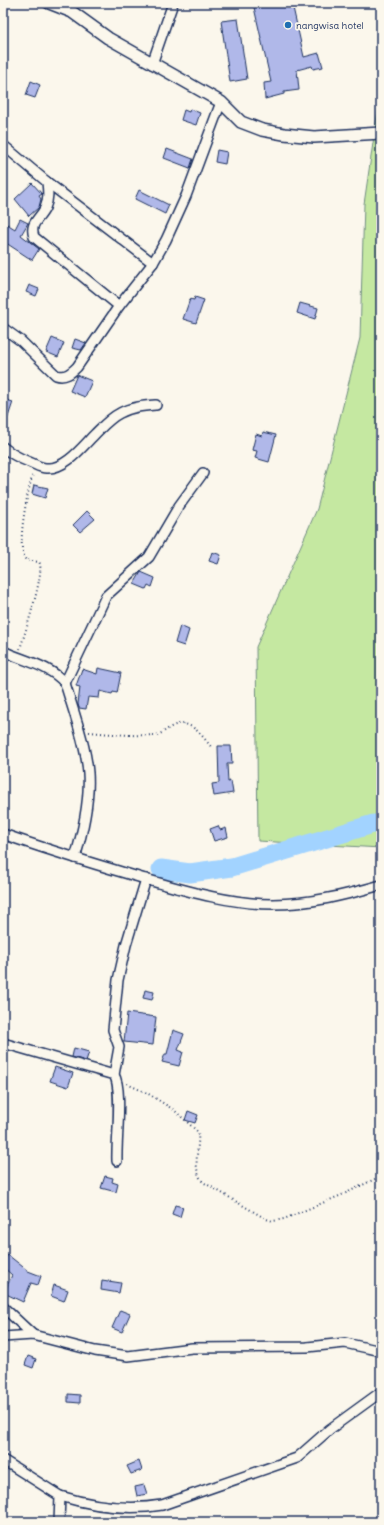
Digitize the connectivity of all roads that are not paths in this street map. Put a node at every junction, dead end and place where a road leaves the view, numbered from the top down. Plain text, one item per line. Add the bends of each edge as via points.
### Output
1 (49, 3) edge
2 (173, 3) edge
3 (152, 64) junction
4 (221, 102) junction
5 (381, 133) edge
6 (3, 145) edge
7 (47, 182) junction
8 (153, 263) junction
9 (119, 306) junction
10 (3, 328) edge
11 (156, 406) dead end
12 (3, 447) edge
13 (203, 473) dead end
14 (3, 651) edge
15 (65, 683) junction
16 (3, 834) edge
17 (74, 858) junction
18 (146, 879) junction
19 (381, 885) edge
20 (3, 1043) edge
21 (115, 1078) junction
22 (117, 1161) dead end
23 (3, 1307) edge
24 (33, 1335) junction
25 (3, 1337) edge
26 (381, 1351) edge
27 (381, 1392) edge
28 (3, 1460) edge
29 (60, 1496) junction
30 (59, 1522) edge

1 - 3 street via 72,12 108,38
2 - 3 street
3 - 4 street
4 - 5 street via 240,122 262,130 321,136
4 - 8 street via 186,196
6 - 7 street
7 - 8 street
7 - 9 street via 48,199 33,225 34,236
8 - 9 street
9 - 10 street via 77,367 64,376 56,374
11 - 12 street via 130,409 116,415 62,464 48,468 17,457
13 - 15 street via 179,506 149,557 106,596
14 - 15 street via 49,669
15 - 17 street via 85,755 88,780 84,819
16 - 17 street
17 - 18 street
18 - 19 street via 189,892 229,900 272,904 324,899
18 - 21 street via 118,980 113,1030 119,1047
20 - 21 street
21 - 22 street via 119,1088
23 - 24 street
24 - 25 street
24 - 26 street via 95,1351 128,1356 192,1348 307,1347 338,1343
27 - 29 street via 330,1429 297,1458 180,1499 144,1508 118,1507
28 - 29 street
29 - 30 street

